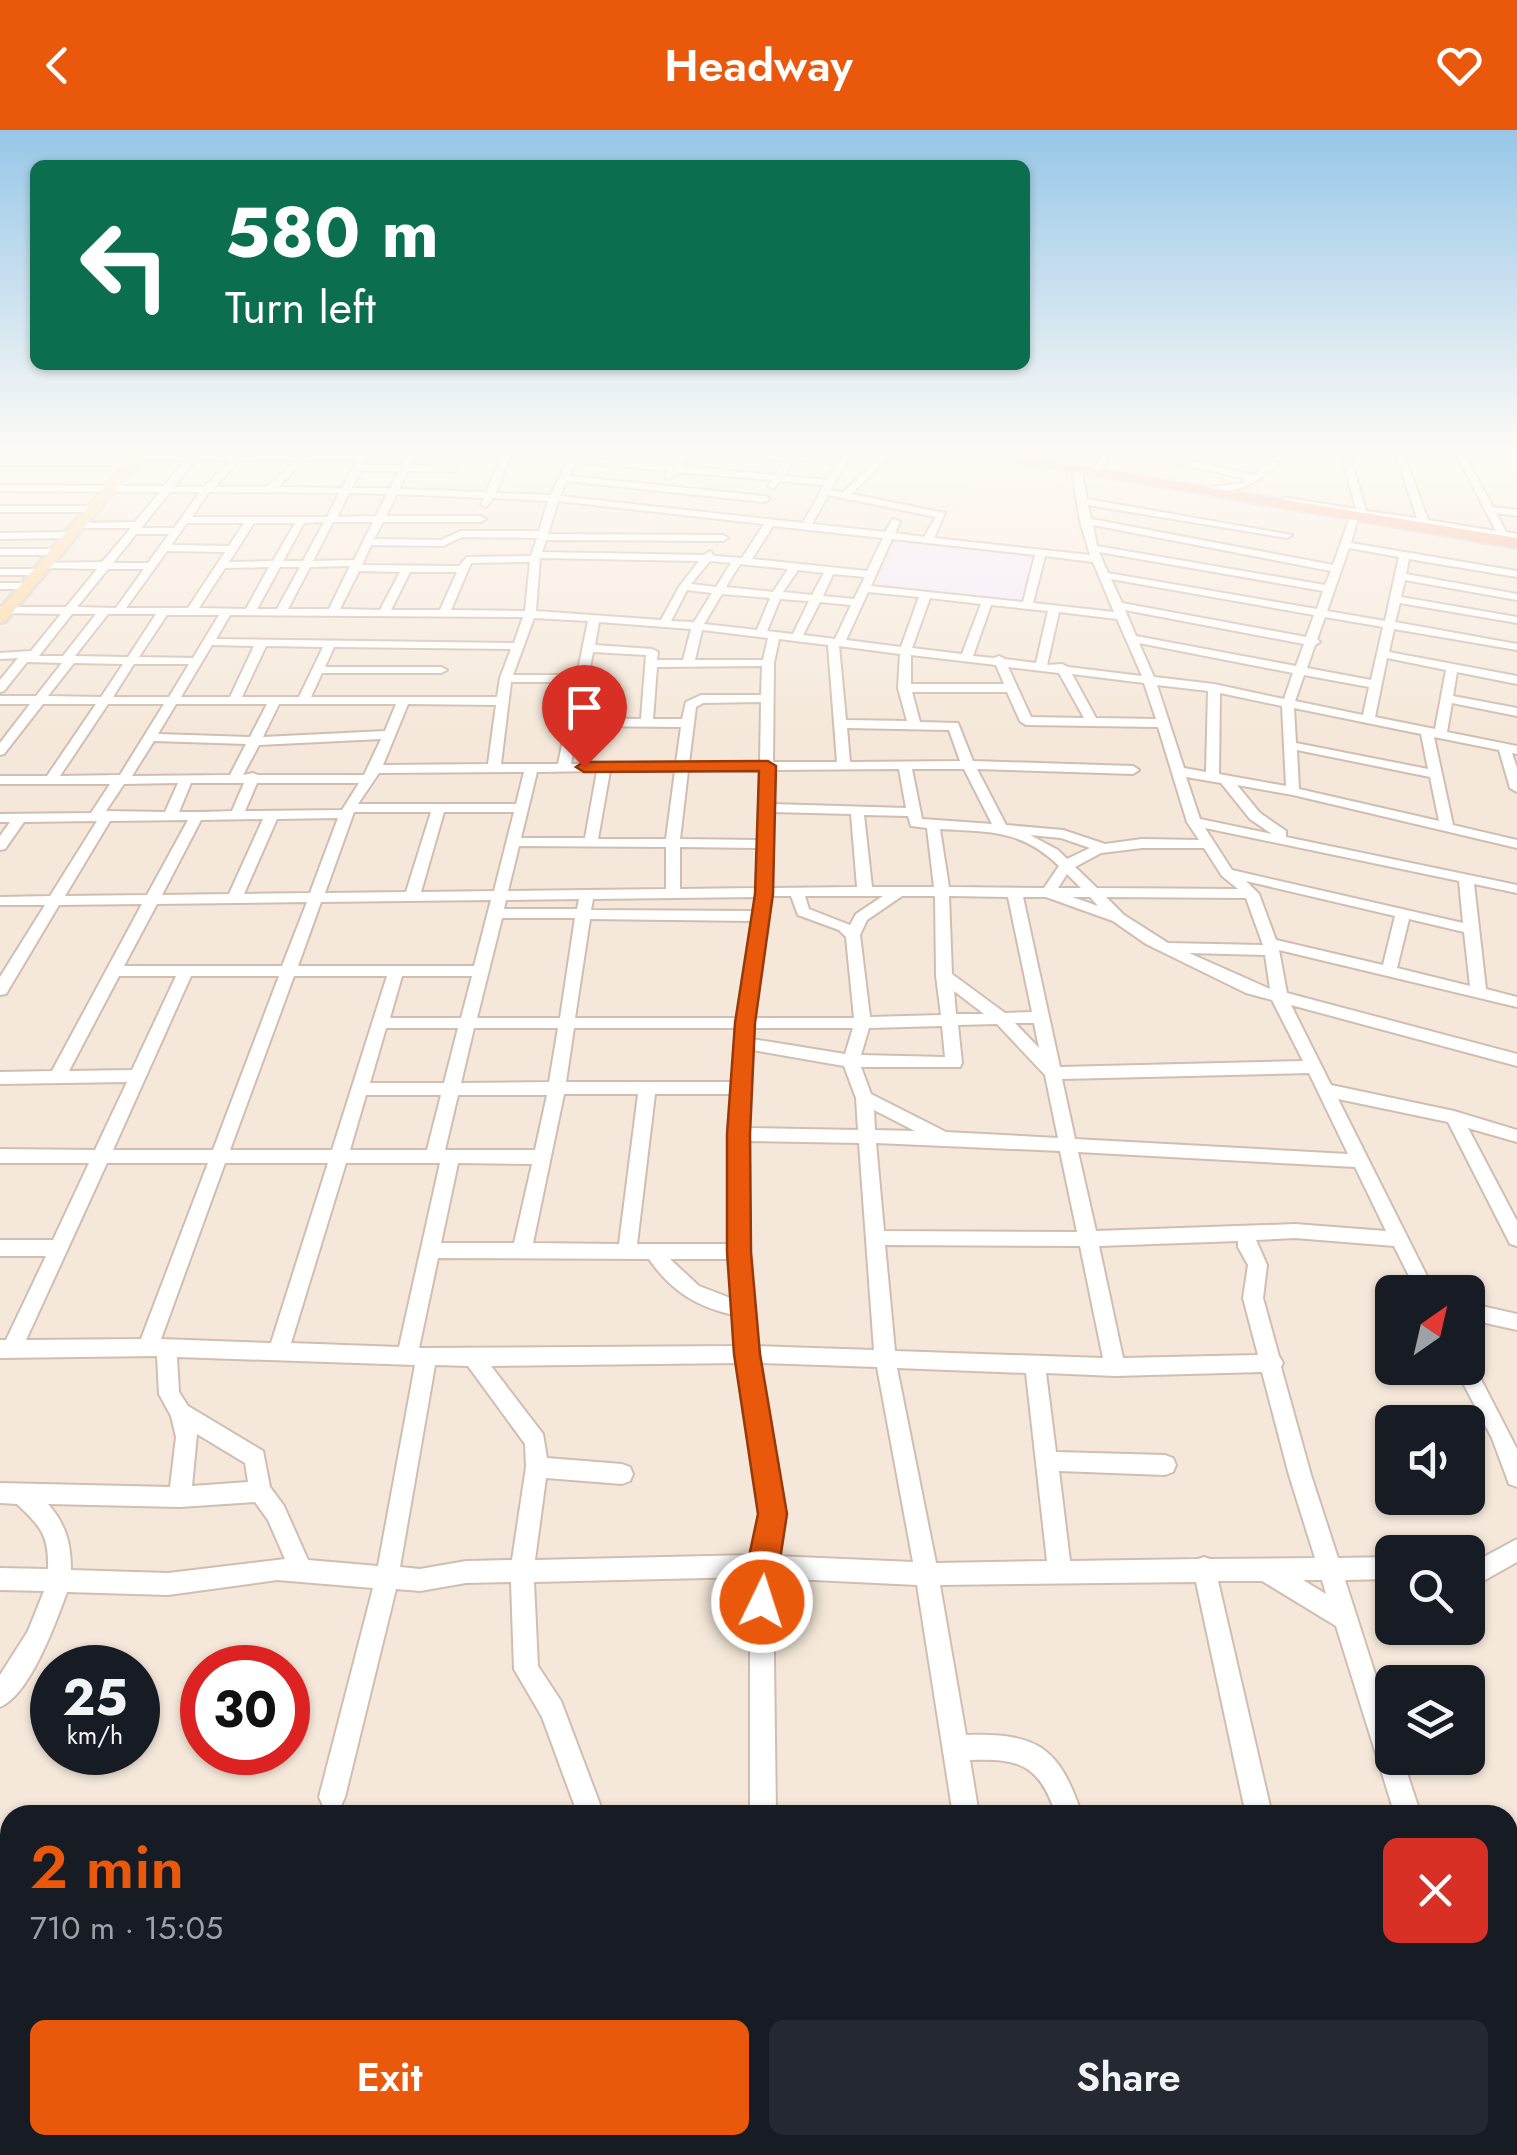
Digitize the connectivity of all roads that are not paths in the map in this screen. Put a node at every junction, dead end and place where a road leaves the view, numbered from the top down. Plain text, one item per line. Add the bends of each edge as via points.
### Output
1 (61, 546) edge
2 (118, 546) edge
3 (287, 546) edge
4 (313, 546) edge
5 (364, 546) edge
6 (539, 546) edge
7 (647, 546) edge
8 (716, 546) edge
9 (752, 546) edge
10 (883, 546) edge
11 (993, 546) edge
12 (1093, 546) edge
13 (1230, 546) edge
14 (1282, 546) edge
15 (1345, 546) edge
16 (1355, 546) edge
17 (164, 548) joint
18 (232, 549) joint
19 (0, 552) edge
20 (56, 552) junction
21 (1041, 552) junction
22 (1095, 553) junction
23 (1279, 555) junction
24 (1405, 555) junction
25 (536, 557) junction
26 (646, 557) junction
27 (707, 558) junction
28 (742, 560) junction
29 (304, 563) junction
30 (222, 564) junction
31 (278, 564) junction
32 (355, 565) junction
33 (103, 566) junction
34 (151, 566) junction
35 (795, 566) junction
36 (406, 568) junction
37 (1338, 568) junction
38 (43, 569) junction
39 (460, 569) junction
40 (830, 570) junction
41 (0, 572) edge
42 (870, 574) junction
43 (1517, 574) edge
44 (1104, 576) junction
45 (1400, 576) junction
46 (0, 586) edge
47 (28, 586) junction
48 (684, 587) junction
49 (864, 588) junction
50 (1331, 589) junction
51 (716, 590) junction
52 (777, 594) junction
53 (926, 594) junction
54 (1517, 596) edge
55 (817, 597) junction
56 (1396, 599) junction
57 (987, 601) junction
58 (856, 602) junction
59 (1027, 606) junction
60 (1054, 608) junction
61 (106, 609) junction
62 (120, 609) junction
63 (70, 610) junction
64 (192, 610) junction
65 (228, 610) junction
66 (282, 610) junction
67 (164, 611) junction
68 (250, 611) junction
69 (1120, 611) junction
70 (332, 612) junction
71 (2, 613) edge
72 (366, 613) junction
73 (444, 613) junction
74 (383, 614) junction
75 (530, 614) junction
76 (1323, 614) junction
77 (594, 620) junction
78 (1517, 620) edge
79 (625, 621) junction
80 (664, 624) junction
81 (1390, 625) junction
82 (697, 626) junction
83 (1250, 630) junction
84 (767, 636) junction
85 (1129, 638) junction
86 (796, 639) junction
87 (208, 642) junction
88 (262, 642) junction
89 (1314, 642) junction
90 (330, 643) junction
91 (836, 643) junction
92 (350, 644) junction
93 (449, 645) junction
94 (517, 646) junction
95 (1517, 647) edge
96 (587, 648) junction
97 (622, 649) junction
98 (902, 649) junction
99 (1383, 654) junction
100 (0, 656) edge
101 (968, 656) junction
102 (29, 657) junction
103 (1239, 658) junction
104 (1000, 659) junction
105 (68, 660) junction
106 (197, 661) junction
107 (130, 662) junction
108 (688, 663) junction
109 (651, 664) junction
110 (768, 664) junction
111 (1042, 664) junction
112 (1062, 668) junction
113 (1452, 668) junction
114 (317, 670) junction
115 (441, 670) junction
116 (1301, 670) junction
117 (506, 678) junction
118 (581, 679) junction
119 (1150, 679) junction
120 (1517, 680) edge
121 (1376, 685) junction
122 (0, 687) edge
123 (904, 688) junction
124 (1010, 688) junction
125 (1214, 688) junction
126 (768, 698) junction
127 (1446, 698) junction
128 (0, 700) edge
129 (234, 700) junction
130 (40, 701) junction
131 (172, 701) junction
132 (276, 701) junction
133 (304, 701) junction
134 (502, 701) junction
135 (104, 702) junction
136 (403, 702) junction
137 (430, 702) junction
138 (1288, 704) junction
139 (1517, 712) edge
140 (1368, 720) junction
141 (572, 722) junction
142 (1092, 722) junction
143 (646, 723) junction
144 (684, 723) junction
145 (1164, 723) junction
146 (842, 724) junction
147 (914, 724) junction
148 (1433, 733) junction
149 (388, 735) junction
150 (151, 737) junction
151 (256, 742) junction
152 (1290, 745) junction
153 (1511, 748) edge
154 (0, 752) edge
155 (564, 766) junction
156 (768, 766) junction
157 (844, 766) junction
158 (905, 766) junction
159 (968, 766) junction
160 (494, 767) junction
161 (532, 767) junction
162 (604, 767) junction
163 (680, 767) junction
164 (1132, 770) dead end
165 (1176, 771) junction
166 (372, 774) junction
167 (1434, 774) junction
168 (254, 777) junction
169 (188, 778) junction
170 (236, 778) junction
171 (1218, 778) junction
172 (122, 779) junction
173 (0, 780) edge
174 (50, 781) junction
175 (1517, 788) edge
176 (1292, 792) junction
177 (438, 808) junction
178 (522, 808) junction
179 (766, 808) junction
180 (348, 811) junction
181 (857, 811) junction
182 (913, 812) junction
183 (1252, 812) junction
184 (171, 814) junction
185 (198, 814) junction
186 (236, 814) junction
187 (272, 814) junction
188 (102, 815) junction
189 (0, 818) edge
190 (18, 818) junction
191 (1194, 822) junction
192 (933, 825) junction
193 (1004, 827) junction
194 (1218, 827) junction
195 (1447, 827) junction
196 (513, 842) junction
197 (591, 842) junction
198 (673, 842) junction
199 (1294, 842) junction
200 (764, 844) junction
201 (1208, 844) junction
202 (1517, 844) edge
203 (0, 846) edge
204 (1103, 848) junction
205 (1067, 865) junction
206 (1227, 873) junction
207 (1466, 878) junction
208 (865, 890) junction
209 (909, 890) junction
210 (942, 890) junction
211 (1023, 890) junction
212 (1050, 890) junction
213 (1090, 890) junction
214 (1517, 890) edge
215 (797, 893) junction
216 (764, 894) junction
217 (1252, 894) junction
218 (672, 895) junction
219 (57, 897) junction
220 (236, 897) junction
221 (412, 897) junction
222 (586, 897) junction
223 (155, 898) junction
224 (315, 898) junction
225 (0, 901) edge
226 (498, 905) junction
227 (581, 914) junction
228 (1404, 914) junction
229 (758, 916) junction
230 (1119, 918) junction
231 (1470, 928) junction
232 (853, 935) junction
233 (1271, 946) junction
234 (1162, 948) junction
235 (114, 971) junction
236 (186, 971) junction
237 (396, 971) junction
238 (481, 971) junction
239 (1389, 971) junction
240 (287, 972) junction
241 (944, 976) junction
242 (0, 990) edge
243 (1478, 991) junction
244 (1280, 1000) junction
245 (1517, 1002) edge
246 (1002, 1018) junction
247 (1043, 1018) junction
248 (947, 1020) junction
249 (468, 1022) junction
250 (745, 1023) junction
251 (863, 1023) junction
252 (380, 1024) junction
253 (564, 1024) junction
254 (743, 1043) junction
255 (1517, 1060) edge
256 (851, 1061) junction
257 (1314, 1067) junction
258 (1053, 1072) junction
259 (58, 1076) junction
260 (138, 1076) junction
261 (0, 1078) edge
262 (557, 1086) junction
263 (740, 1088) junction
264 (360, 1089) junction
265 (452, 1089) junction
266 (647, 1090) junction
267 (1326, 1090) junction
268 (864, 1098) junction
269 (1454, 1117) junction
270 (739, 1134) junction
271 (1517, 1136) edge
272 (868, 1138) junction
273 (943, 1138) junction
274 (1069, 1146) junction
275 (0, 1156) edge
276 (100, 1156) junction
277 (217, 1156) junction
278 (338, 1156) junction
279 (443, 1156) junction
280 (538, 1156) junction
281 (1362, 1160) junction
282 (1246, 1234) junction
283 (878, 1238) junction
284 (1088, 1238) junction
285 (1400, 1239) junction
286 (1517, 1239) edge
287 (0, 1248) edge
288 (57, 1248) junction
289 (429, 1250) junction
290 (522, 1251) junction
291 (627, 1252) junction
292 (654, 1252) junction
293 (739, 1252) junction
294 (1418, 1275) edge
295 (744, 1310) junction
296 (1485, 1315) edge
297 (1517, 1322) edge
298 (158, 1347) junction
299 (7, 1348) edge
300 (279, 1350) junction
301 (418, 1353) junction
302 (747, 1354) junction
303 (885, 1357) junction
304 (473, 1358) junction
305 (1274, 1362) junction
306 (1035, 1363) junction
307 (1114, 1366) junction
308 (1476, 1385) edge
309 (181, 1413) junction
310 (1509, 1434) edge
311 (1047, 1461) junction
312 (1165, 1466) dead end
313 (538, 1468) junction
314 (622, 1474) dead end
315 (1517, 1477) edge
316 (260, 1490) junction
317 (11, 1493) edge
318 (180, 1497) junction
319 (1517, 1550) edge
320 (762, 1566) junction
321 (300, 1568) junction
322 (1204, 1568) junction
323 (1260, 1568) junction
324 (1331, 1568) junction
325 (1375, 1568) edge
326 (1485, 1569) edge
327 (1060, 1571) junction
328 (522, 1572) junction
329 (927, 1574) junction
330 (0, 1579) edge
331 (387, 1579) junction
332 (57, 1582) junction
333 (1346, 1619) junction
334 (0, 1694) edge
335 (957, 1748) junction
336 (332, 1797) dead end
337 (587, 1805) edge
338 (763, 1805) edge
339 (965, 1805) edge
340 (1066, 1805) edge
341 (1256, 1805) edge
342 (1405, 1805) edge

1 - 20 main road
2 - 33 street
3 - 31 street
4 - 29 street
5 - 32 street
6 - 25 street
7 - 26 street
8 - 27 street
9 - 28 street
10 - 42 street
11 - 21 street
12 - 22 street
13 - 23 street
14 - 23 street
15 - 37 street
16 - 24 street
17 - 18 street
17 - 34 street
18 - 30 street
19 - 20 street
20 - 38 main road
21 - 22 street
21 - 59 street
22 - 44 street
22 - 50 street
23 - 37 street
24 - 43 street
24 - 45 street
25 - 26 street
25 - 39 street via 472,558
25 - 75 street
26 - 27 street
27 - 28 street
27 - 48 street
28 - 35 street
28 - 51 street
29 - 31 street
29 - 32 street
29 - 66 street
30 - 31 street
30 - 64 street
31 - 68 street
32 - 36 street
32 - 70 street
33 - 34 street
33 - 38 street
33 - 63 street
34 - 62 street
35 - 40 street
35 - 52 street
36 - 39 street
36 - 74 street
37 - 50 street
38 - 41 street
38 - 47 main road
39 - 73 street
40 - 42 street
40 - 55 street
42 - 49 street
44 - 69 street
44 - 76 street
45 - 54 street
45 - 56 street
46 - 47 street
47 - 71 main road
48 - 51 street
48 - 80 street
49 - 53 street
49 - 58 street
50 - 76 street
51 - 52 street
51 - 82 street
52 - 55 street
52 - 84 street
53 - 57 street
53 - 98 street
55 - 58 street
55 - 86 street
56 - 78 street
56 - 81 street
57 - 59 street
57 - 101 street
58 - 91 street
59 - 60 street
60 - 69 street
60 - 111 street
61 - 62 street
61 - 63 street
61 - 105 street
62 - 67 street
63 - 71 street
63 - 102 street
64 - 65 street
64 - 67 street
65 - 68 street
65 - 87 street
66 - 68 street
66 - 70 street
67 - 107 street
69 - 83 street
69 - 85 street
70 - 72 street
72 - 74 street
72 - 92 street
73 - 74 street
73 - 75 street
75 - 77 street
75 - 94 street
76 - 81 street
76 - 89 street
77 - 79 street
77 - 96 street
79 - 80 street
79 - 97 street
80 - 82 street
81 - 95 street
81 - 99 street
82 - 84 street
82 - 108 street
83 - 89 street
83 - 103 street
84 - 86 street
84 - 110 street
85 - 103 street
85 - 119 street
86 - 91 street
87 - 88 street
87 - 106 street
88 - 90 street
88 - 129 street
89 - 116 street
90 - 92 street
90 - 114 street
91 - 98 street
91 - 146 street
92 - 93 street
93 - 94 street
93 - 115 street
94 - 117 street
96 - 97 street
96 - 118 street
97 - 109 street via 650,650
98 - 101 street
98 - 123 street
99 - 113 street
99 - 121 street
100 - 102 street
101 - 104 street
102 - 105 street
102 - 122 street
103 - 116 street
104 - 111 street
104 - 124 street
105 - 107 street
105 - 130 street
106 - 107 street
106 - 131 street
107 - 135 street
108 - 109 street
108 - 110 street
109 - 143 street
110 - 126 street
111 - 112 street
112 - 119 street
112 - 142 street
113 - 120 street
113 - 127 street
114 - 115 street
114 - 133 street
115 - 137 street
116 - 121 street
116 - 138 street
117 - 118 street
117 - 134 street
118 - 141 street
119 - 125 street
119 - 145 street
121 - 140 street
123 - 124 street
123 - 147 street
124 - 142 street via 1026,721
125 - 138 street
125 - 171 street
126 - 144 street via 695,700
126 - 156 street
127 - 139 street
127 - 148 street
128 - 130 street
129 - 131 street
129 - 132 street
130 - 135 street
130 - 154 street
131 - 135 street
131 - 150 street
132 - 133 street
132 - 151 street
133 - 136 street
134 - 137 street
134 - 160 street
135 - 174 street
136 - 137 street
136 - 149 street
138 - 140 street
138 - 152 street
140 - 148 street
141 - 143 street
141 - 155 street
142 - 145 street
143 - 144 street
144 - 163 street
145 - 165 street
146 - 147 street
146 - 157 street
147 - 159 street via 954,726
148 - 153 street
148 - 167 street
149 - 151 street
149 - 166 street
150 - 151 street
150 - 172 street
151 - 170 street
152 - 167 street
152 - 176 street
153 - 175 street
155 - 161 street
155 - 162 street
156 - 157 street
156 - 163 street
156 - 179 street
157 - 158 street
158 - 159 street
158 - 182 street
159 - 164 street
159 - 193 street
160 - 161 street
160 - 166 street
161 - 178 street
162 - 163 street
162 - 197 street
163 - 198 street
165 - 171 street
165 - 191 street
166 - 168 street
166 - 180 street
167 - 195 street
168 - 170 street
168 - 186 street
169 - 170 street
169 - 172 street
169 - 184 street
171 - 176 street
171 - 183 street
172 - 174 street
172 - 188 street
173 - 174 street
176 - 195 street
177 - 178 street
177 - 180 street
177 - 221 street
178 - 196 street
179 - 181 street
179 - 200 street
180 - 187 street
180 - 224 street
181 - 182 street
181 - 208 street
182 - 192 street via 916,824
183 - 194 street
183 - 199 street
184 - 185 street
184 - 188 street
185 - 186 street
185 - 223 street
186 - 187 street
187 - 220 street
188 - 190 street
188 - 219 street
189 - 190 street
190 - 203 street
191 - 194 street
191 - 201 street
192 - 193 street
192 - 210 street
193 - 204 street via 1063,834
193 - 205 street
194 - 199 street
195 - 202 street
196 - 197 street
196 - 226 street
197 - 198 street
198 - 200 street
198 - 218 street
199 - 207 street
200 - 216 street
201 - 204 street
201 - 206 street
204 - 205 street
205 - 212 street
205 - 213 street
206 - 217 street
206 - 228 street
207 - 214 street
207 - 231 street
208 - 209 street
208 - 215 street
209 - 210 street
209 - 232 street via 870,909
210 - 211 street
210 - 241 street
211 - 212 street
211 - 230 street
211 - 247 street
212 - 213 street
213 - 217 street
213 - 230 street
215 - 216 street
215 - 232 street via 803,912
216 - 218 street
216 - 229 street
217 - 233 street
218 - 222 street
219 - 223 street
219 - 225 street
219 - 242 street
220 - 223 street
220 - 224 street
221 - 224 street
221 - 226 street
222 - 226 street
222 - 227 street
223 - 235 street
224 - 240 street
226 - 227 street
226 - 238 street
227 - 229 street
227 - 253 street
228 - 231 street
228 - 239 street
229 - 250 street
230 - 234 street
231 - 243 street
232 - 251 street
233 - 234 street
233 - 239 street
233 - 244 street
234 - 244 street
235 - 236 street
235 - 259 street
236 - 240 street
236 - 260 street
237 - 238 street
237 - 240 street
237 - 252 street
238 - 249 street
239 - 243 street
240 - 277 street
241 - 246 street
241 - 248 street
243 - 245 street
244 - 255 street
244 - 257 street
246 - 247 street
246 - 248 street
246 - 258 street
247 - 258 street
248 - 251 street
248 - 256 street via 954,1063
249 - 252 street
249 - 253 street
249 - 265 street
250 - 251 street
250 - 253 street
250 - 254 street
251 - 256 street
252 - 264 street
253 - 262 street
254 - 256 street
254 - 263 street
256 - 268 street
257 - 258 street
257 - 267 street
258 - 274 street
259 - 260 street
259 - 261 street
260 - 276 street
262 - 265 street
262 - 266 street
262 - 280 street
263 - 266 street
263 - 270 street
264 - 265 street
264 - 278 street
265 - 279 street
266 - 291 street
267 - 269 street
267 - 281 street
268 - 272 street
268 - 273 street
269 - 271 street
269 - 286 street
270 - 272 street
270 - 293 street
272 - 273 street
272 - 283 street
273 - 274 street
274 - 281 street
274 - 284 street
275 - 276 street
276 - 277 street
276 - 288 street
277 - 278 street
277 - 298 street
278 - 279 street
278 - 300 street
279 - 280 street
279 - 289 street
280 - 290 street
281 - 285 street
282 - 284 street
282 - 285 street
282 - 305 street via 1259,1260 1253,1298
283 - 284 street
283 - 303 street
284 - 307 street
285 - 294 street
287 - 288 street
288 - 299 street
289 - 290 street
289 - 301 street
290 - 291 street
291 - 292 street
292 - 293 street
292 - 295 street via 696,1298
293 - 295 street
295 - 302 street
296 - 297 street
298 - 299 street
298 - 300 street
298 - 309 street via 168,1394
300 - 301 street
301 - 304 street
301 - 331 street
302 - 303 street
302 - 304 street
302 - 320 street via 771,1488 772,1524
303 - 306 street
303 - 329 street
304 - 313 street via 536,1440
305 - 307 street
305 - 324 street via 1300,1475
306 - 307 street
306 - 311 street
308 - 310 street
309 - 316 street via 255,1458
309 - 318 street via 187,1437
310 - 315 street
311 - 312 street
311 - 327 street
313 - 314 street
313 - 328 street
316 - 318 street
316 - 321 street
317 - 318 street
317 - 332 street via 54,1529
319 - 326 street
320 - 328 street
320 - 329 street
320 - 338 street
321 - 331 street
321 - 332 street via 168,1584
322 - 323 street
322 - 327 street
322 - 341 street
323 - 324 street
323 - 333 street
324 - 325 street
324 - 333 street
327 - 329 street
328 - 331 street
328 - 337 street via 526,1669 552,1710
329 - 335 street
330 - 332 street
331 - 336 street
332 - 334 street via 40,1630
333 - 342 street
335 - 339 street
335 - 340 street via 1029,1751 1062,1788

